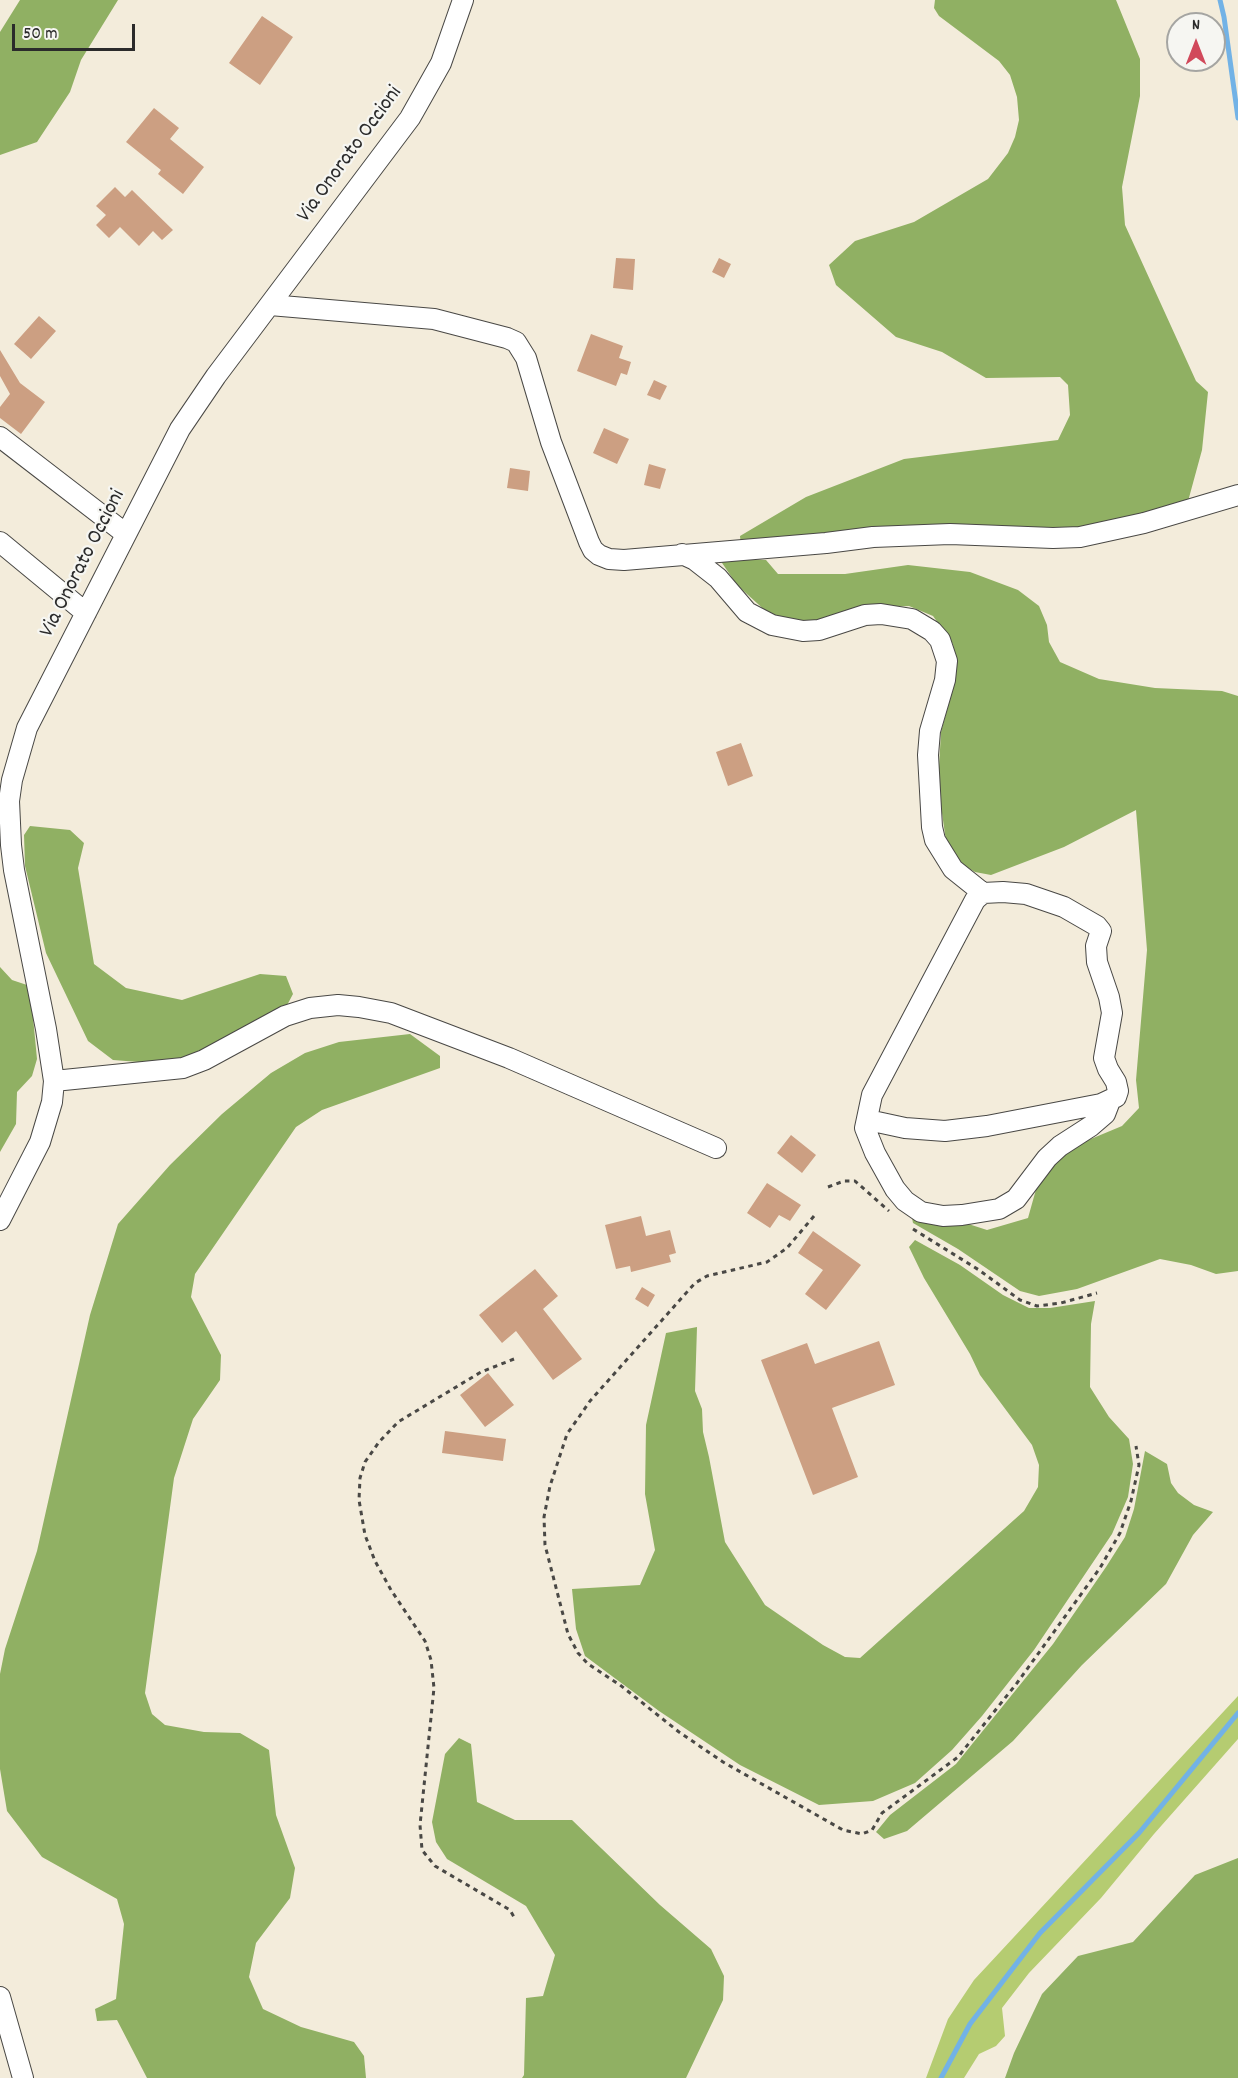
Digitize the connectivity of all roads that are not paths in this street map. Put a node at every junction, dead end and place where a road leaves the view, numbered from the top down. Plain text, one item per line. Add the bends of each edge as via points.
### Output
1 (463, 0) edge
2 (270, 305) junction
3 (0, 437) edge
4 (1238, 495) edge
5 (126, 534) junction
6 (0, 542) edge
7 (682, 554) junction
8 (86, 613) junction
9 (984, 893) junction
10 (54, 1081) junction
11 (1110, 1101) junction
12 (868, 1120) junction
13 (716, 1148) dead end
14 (0, 1220) edge
15 (0, 1997) edge
16 (23, 2078) edge

1 - 2 street, Via Onorato Occioni via 441,63 414,112
2 - 5 street, Via Onorato Occioni via 180,429
2 - 7 street via 434,319 516,342 526,358 551,442 593,550 609,559 624,560
3 - 5 street
4 - 7 street via 1080,537 873,537
5 - 8 street, Via Onorato Occioni
6 - 8 street
7 - 9 street via 718,578 747,612 772,625 819,630 865,615 881,614 912,619 940,640 947,661 930,739 932,827 935,840 953,869
8 - 10 street, Via Onorato Occioni via 27,729 9,801 12,862
9 - 11 street via 1026,894 1064,908 1101,931 1096,946 1097,962 1112,1013 1104,1058 1118,1091
9 - 12 street via 975,900 872,1095
10 - 13 street via 183,1068 285,1016 310,1008 360,1007 391,1013 509,1058
10 - 14 street, Via Onorato Occioni via 40,1142
11 - 12 street via 945,1131
11 - 12 street via 1105,1114 1047,1158 1016,1199 999,1209 962,1215 921,1212 905,1201 875,1153 865,1128
15 - 16 street

